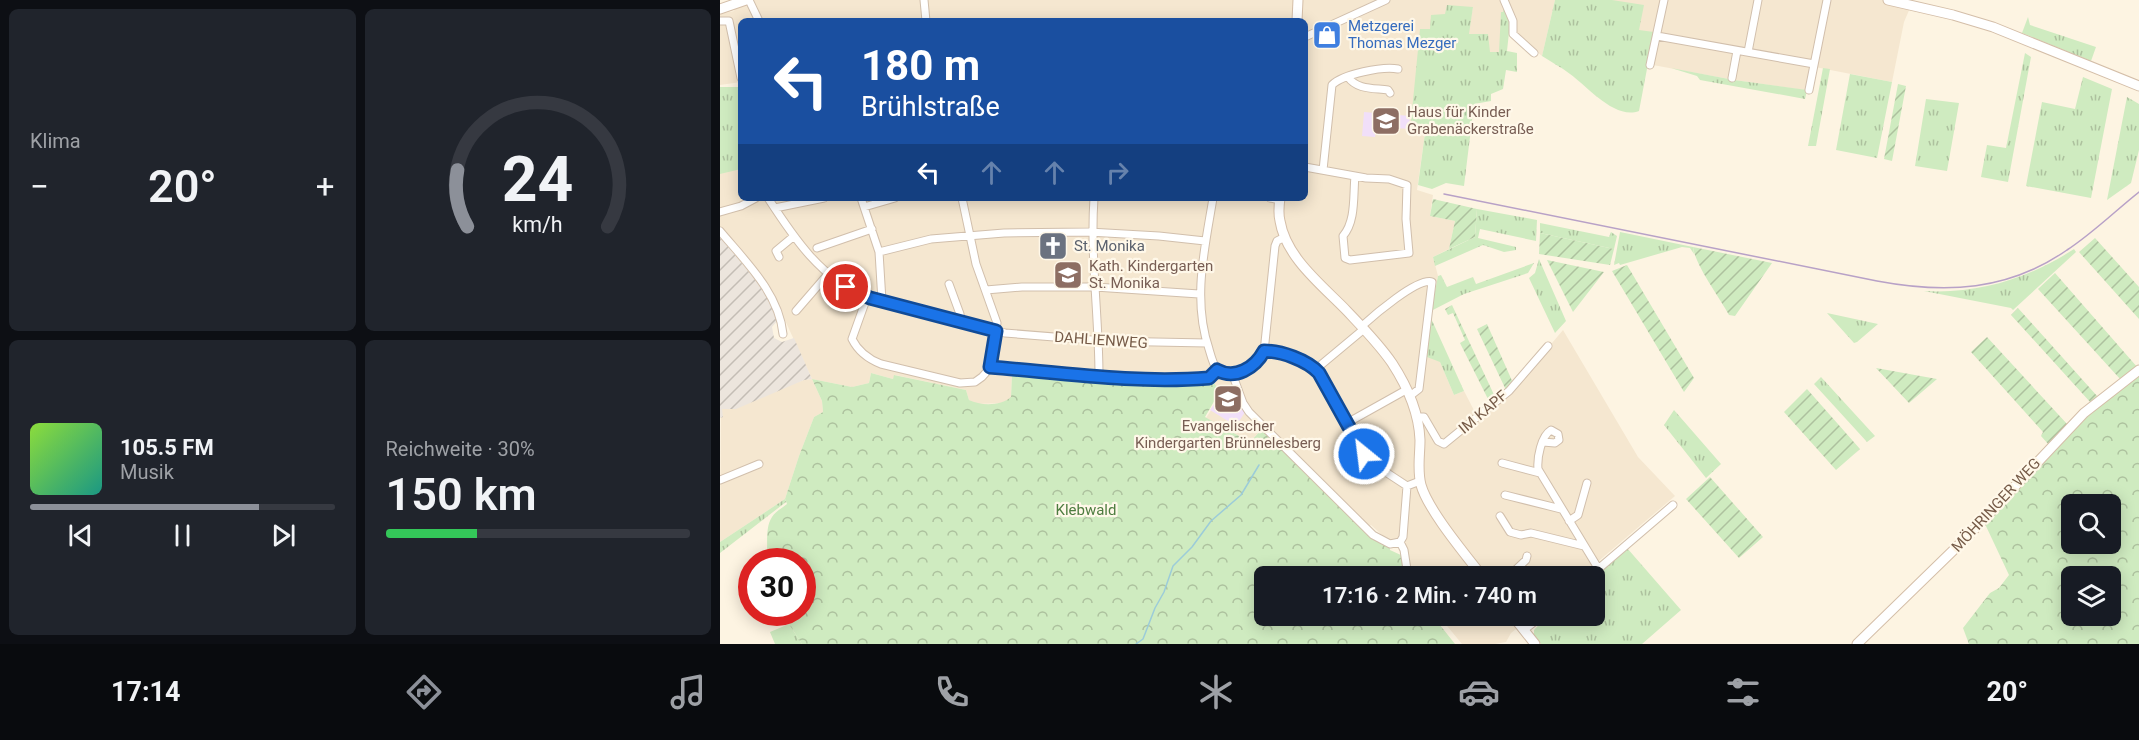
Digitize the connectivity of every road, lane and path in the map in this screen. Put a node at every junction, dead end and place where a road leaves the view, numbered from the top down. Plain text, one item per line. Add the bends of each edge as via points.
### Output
1 (748, 0) edge
2 (924, 0) edge
3 (1298, 0) edge
4 (1386, 0) edge
5 (1504, 0) edge
6 (1664, 0) edge
7 (1758, 0) edge
8 (1827, 0) edge
9 (1888, 0) edge
10 (720, 9) edge
11 (757, 18) edge
12 (926, 18) edge
13 (1297, 18) edge
14 (720, 21) edge
15 (1308, 36) edge
16 (1657, 36) junction
17 (1737, 51) junction
18 (1748, 52) junction
19 (1534, 53) dead end
20 (738, 64) edge
21 (1814, 64) junction
22 (1650, 65) dead end
23 (1398, 69) dead end
24 (1348, 77) junction
25 (1732, 78) dead end
26 (2139, 86) edge
27 (1809, 90) dead end
28 (1390, 93) dead end
29 (1308, 168) edge
30 (1323, 170) junction
31 (1355, 176) junction
32 (750, 201) edge
33 (770, 201) edge
34 (809, 201) edge
35 (862, 201) edge
36 (885, 201) edge
37 (963, 201) edge
38 (1094, 201) edge
39 (1212, 201) edge
40 (1277, 201) edge
41 (864, 207) junction
42 (775, 208) junction
43 (720, 212) edge
44 (872, 229) junction
45 (720, 231) edge
46 (1093, 233) junction
47 (969, 235) junction
48 (794, 236) junction
49 (1285, 237) junction
50 (1205, 241) junction
51 (817, 248) dead end
52 (879, 252) junction
53 (779, 257) dead end
54 (828, 274) junction
55 (949, 284) dead end
56 (1095, 287) junction
57 (986, 290) junction
58 (1199, 294) junction
59 (867, 297) junction
60 (882, 301) junction
61 (796, 311) dead end
62 (961, 321) junction
63 (1363, 328) junction
64 (996, 331) junction
65 (783, 334) dead end
66 (1099, 340) junction
67 (1207, 343) junction
68 (1548, 345) dead end
69 (1264, 351) junction
70 (990, 367) junction
71 (1316, 369) junction
72 (1217, 370) junction
73 (2139, 370) edge
74 (1232, 373) junction
75 (1099, 376) junction
76 (1408, 393) junction
77 (1417, 417) junction
78 (1347, 423) junction
79 (1543, 441) dead end
80 (1502, 463) dead end
81 (759, 464) dead end
82 (1540, 473) junction
83 (720, 480) edge
84 (1420, 482) junction
85 (1587, 483) dead end
86 (1407, 486) junction
87 (1505, 495) dead end
88 (1672, 505) dead end
89 (1561, 509) junction
90 (1500, 516) dead end
91 (1569, 521) junction
92 (1400, 543) junction
93 (1584, 546) junction
94 (1527, 556) dead end
95 (1406, 566) edge
96 (1475, 566) edge
97 (1520, 566) edge
98 (1597, 566) edge
99 (1600, 566) edge
100 (1521, 626) edge
101 (1529, 626) edge
102 (1524, 630) junction
103 (1535, 644) edge
104 (1857, 644) edge

1 - 10 street
1 - 11 street
2 - 12 street
3 - 13 street
4 - 15 street
5 - 19 street via 1513,21 1512,34
6 - 16 street
7 - 18 street
8 - 21 street
9 - 26 street via 1993,27
14 - 20 street via 729,22
16 - 17 street
16 - 22 street
17 - 18 street
17 - 25 street
18 - 21 street
21 - 27 street
23 - 24 street
24 - 28 street via 1360,86
24 - 30 street via 1331,87
29 - 30 street
30 - 31 street
31 - 31 street via 1351,222 1343,236 1347,260 1409,254 1407,185
32 - 43 street
33 - 42 street, DAHLIENWEG
34 - 42 street
35 - 41 street
36 - 41 street
37 - 47 street
38 - 46 street
39 - 50 street
40 - 49 street
41 - 44 street
42 - 48 street, DAHLIENWEG
44 - 51 street
44 - 52 street
45 - 65 street via 767,290 781,319
46 - 47 street
46 - 50 street
46 - 56 street
47 - 52 street via 931,239
47 - 57 street
48 - 53 street via 776,251
48 - 54 street, DAHLIENWEG
49 - 63 street via 1301,262
49 - 69 street via 1276,241 1275,246
50 - 58 street
52 - 60 street
54 - 59 street, DAHLIENWEG
54 - 61 street
55 - 62 street
56 - 57 street
56 - 58 street
56 - 66 street
57 - 64 street via 997,321
58 - 67 street
59 - 60 street, DAHLIENWEG
59 - 70 street via 852,339 873,360 960,383 976,381
60 - 62 street, DAHLIENWEG
62 - 64 street, DAHLIENWEG
63 - 71 street
63 - 76 street
63 - 76 street via 1409,289 1430,280 1419,389
64 - 66 street, DAHLIENWEG
64 - 70 street
66 - 67 street, DAHLIENWEG
66 - 75 street
67 - 72 street
68 - 77 street, IM KAPF via 1509,391 1444,444 1424,417
69 - 71 street via 1281,353
69 - 74 street via 1250,368
70 - 75 street
71 - 78 street
72 - 74 street
72 - 75 street via 1209,378 1190,379
73 - 104 street, MÖHRINGER WEG via 2084,413 1968,536
74 - 92 street via 1249,412 1373,535 1390,544
76 - 77 street
76 - 78 street
77 - 84 street
78 - 86 street via 1367,459
79 - 82 street via 1537,464
80 - 82 street
81 - 83 street
82 - 89 street
84 - 86 street
84 - 96 street via 1428,502
85 - 91 street via 1578,515
86 - 92 street
87 - 89 street
88 - 99 street
89 - 91 street
90 - 93 street via 1510,532
91 - 93 street
92 - 95 street
93 - 98 street
94 - 97 street
100 - 102 street
101 - 102 street
102 - 103 street

